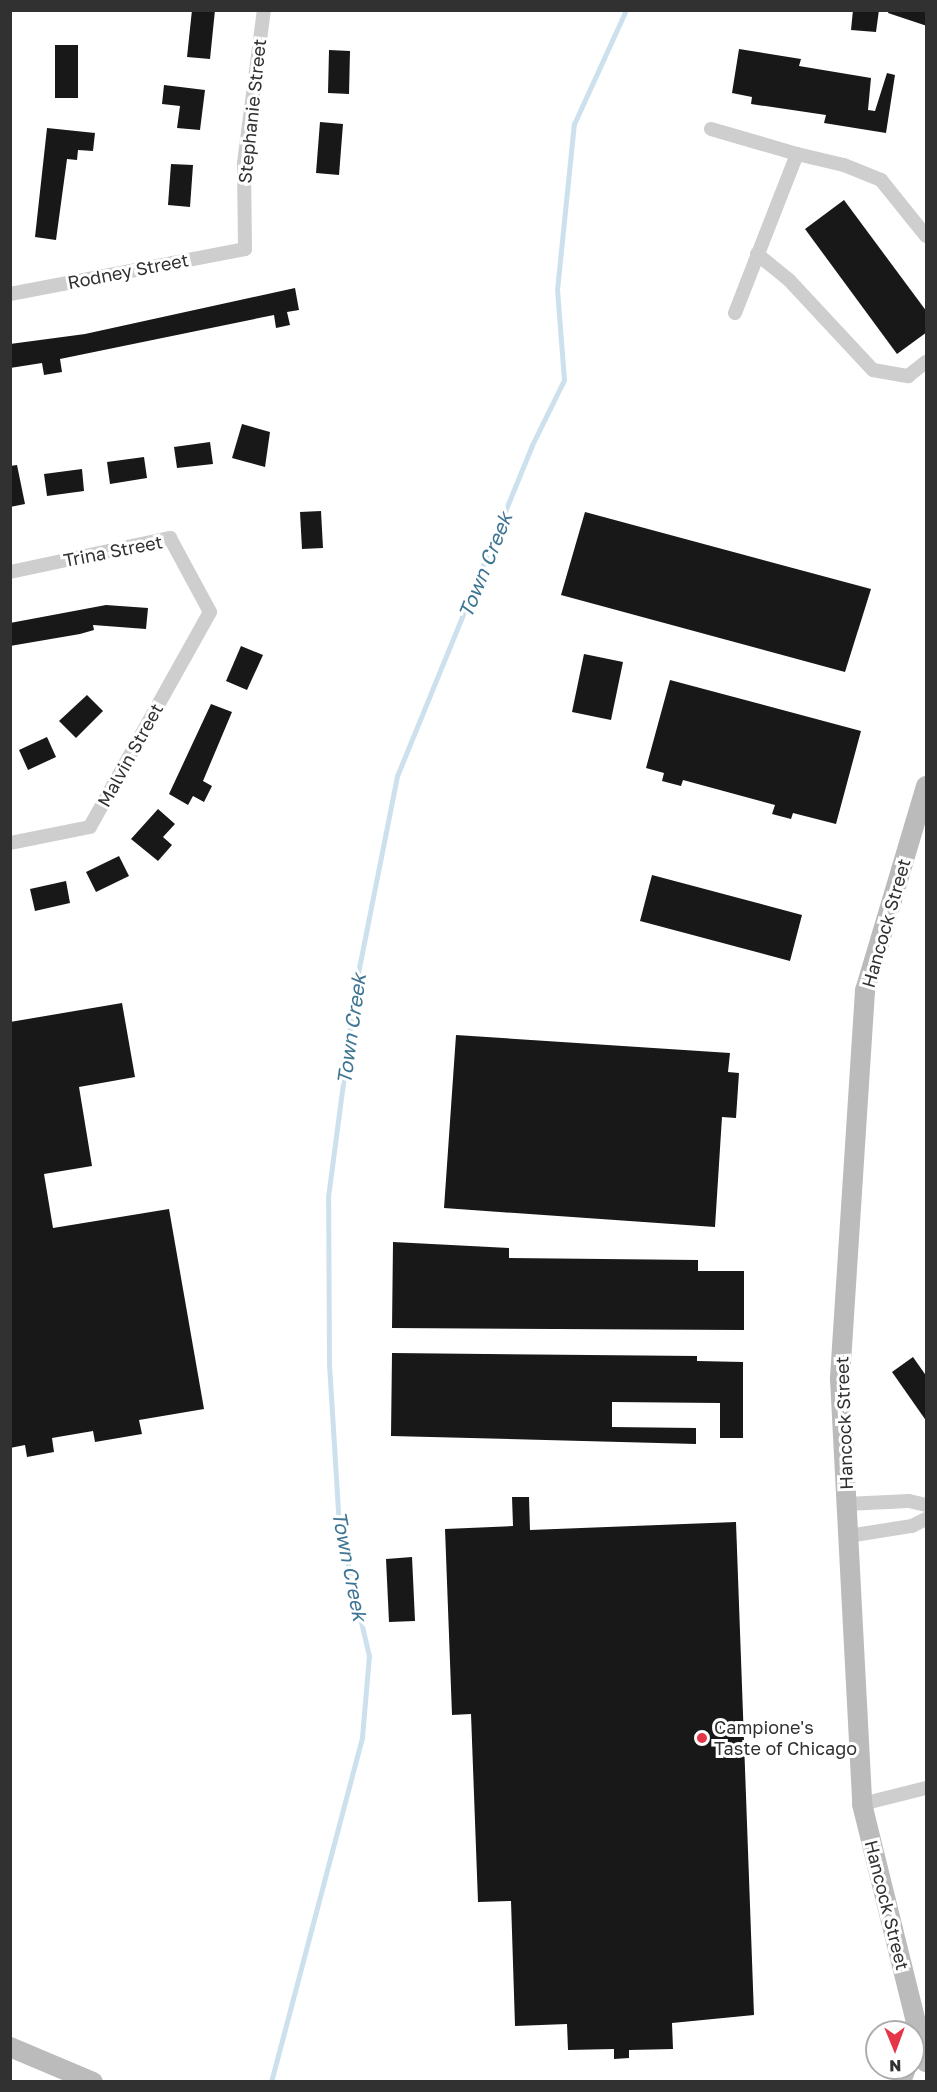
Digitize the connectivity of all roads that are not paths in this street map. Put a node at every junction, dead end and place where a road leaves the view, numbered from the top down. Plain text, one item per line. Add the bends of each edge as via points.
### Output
1 (264, 10) edge
2 (711, 129) dead end
3 (797, 154) junction
4 (927, 236) edge
5 (245, 249) joint
6 (757, 254) junction
7 (10, 294) edge
8 (735, 313) dead end
9 (927, 362) edge
10 (10, 572) edge
11 (210, 612) joint
12 (927, 786) edge
13 (10, 843) edge
14 (846, 1504) junction
15 (927, 1505) edge
16 (927, 1519) edge
17 (848, 1536) junction
18 (927, 1788) edge
19 (862, 1804) junction
20 (914, 2020) edge
21 (10, 2047) edge
22 (93, 2082) edge

1 - 5 street, Stephanie Street via 244,163
2 - 3 street
3 - 4 street via 844,165 880,180
3 - 6 street
5 - 7 street, Rodney Street
6 - 8 street
6 - 9 street via 789,280 873,370 909,376
10 - 11 street, Trina Street via 170,538
11 - 13 street, Malvin Street via 90,826
12 - 14 street, Hancock Street via 865,992 840,1379
14 - 15 street via 909,1501
14 - 17 street, Hancock Street
16 - 17 street via 912,1526
17 - 19 street, Hancock Street
18 - 19 street
19 - 20 street, Hancock Street
21 - 22 street

